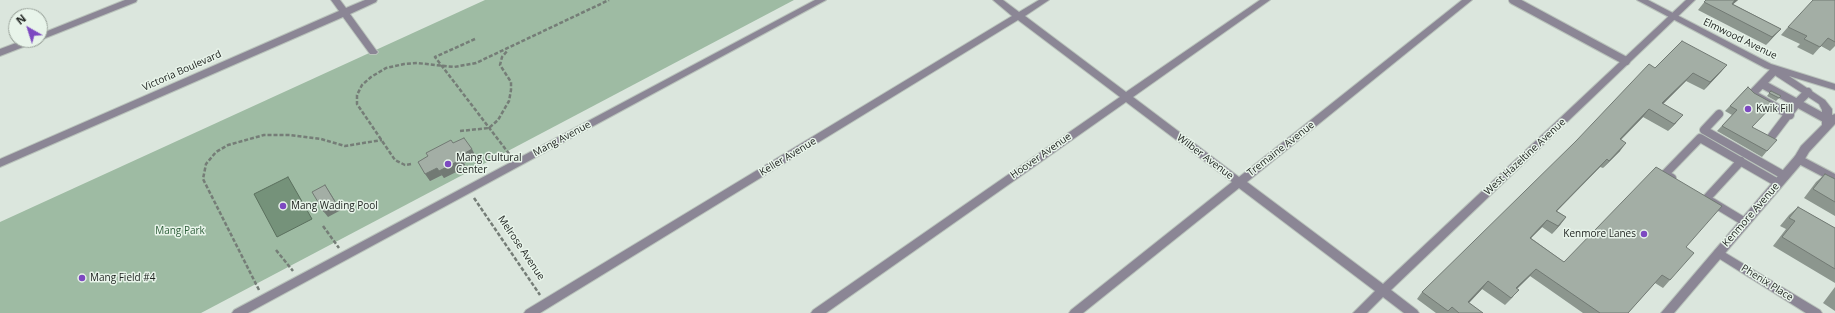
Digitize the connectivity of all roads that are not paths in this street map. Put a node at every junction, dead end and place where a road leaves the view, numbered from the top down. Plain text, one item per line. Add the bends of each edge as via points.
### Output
1 (133, 0) edge
2 (335, 0) edge
3 (373, 0) edge
4 (822, 0) edge
5 (997, 0) edge
6 (1046, 0) edge
7 (1266, 0) edge
8 (1468, 0) edge
9 (1513, 0) edge
10 (1641, 0) edge
11 (1691, 0) edge
12 (344, 13) junction
13 (1019, 16) junction
14 (1672, 17) junction
15 (48, 34) edge
16 (13, 48) edge
17 (373, 52) dead end
18 (0, 53) edge
19 (1626, 61) junction
20 (1757, 61) junction
21 (1774, 71) junction
22 (1762, 84) junction
23 (1835, 87) edge
24 (1808, 92) junction
25 (1126, 97) junction
26 (1797, 103) junction
27 (1719, 114) dead end
28 (1790, 115) junction
29 (1830, 122) edge
30 (1772, 136) edge
31 (1799, 159) junction
32 (1741, 161) junction
33 (0, 163) edge
34 (1782, 179) junction
35 (1835, 179) edge
36 (1676, 181) edge
37 (1239, 182) junction
38 (1745, 222) junction
39 (1719, 253) junction
40 (1383, 290) junction
41 (238, 313) edge
42 (530, 313) edge
43 (817, 313) edge
44 (1075, 313) edge
45 (1359, 313) edge
46 (1413, 313) edge
47 (1667, 313) edge
48 (1816, 313) edge

1 - 15 street
2 - 12 street
3 - 12 street, Victoria Boulevard
4 - 41 street, Mang Avenue
5 - 13 street, Wilber Avenue
6 - 13 street, Keller Avenue
7 - 25 street, Hoover Avenue
8 - 37 street, Tremaine Avenue
9 - 19 lane
10 - 14 street, Elmwood Avenue
11 - 14 street, West Hazeltine Avenue
12 - 17 street
12 - 33 street, Victoria Boulevard
13 - 25 street, Wilber Avenue
13 - 42 street, Keller Avenue
14 - 19 street, West Hazeltine Avenue
14 - 20 street, Elmwood Avenue
16 - 18 street
19 - 40 street, West Hazeltine Avenue
20 - 21 street
20 - 23 street, Elmwood Avenue
21 - 22 lane
21 - 24 street
22 - 26 lane
22 - 28 lane via 1752,94
24 - 26 lane
24 - 29 street via 1822,102 1827,109
25 - 37 street, Wilber Avenue
25 - 43 street, Hoover Avenue
26 - 28 lane
26 - 29 lane
27 - 34 lane via 1704,130
28 - 30 lane
29 - 31 street, Kenmore Avenue
31 - 34 street, Kenmore Avenue
31 - 35 street
32 - 34 lane
32 - 36 lane via 1700,138 1665,174
32 - 38 lane via 1703,197
34 - 38 street, Kenmore Avenue
37 - 40 street, Wilber Avenue
37 - 44 street, Tremaine Avenue
38 - 39 street, Kenmore Avenue
39 - 47 street, Kenmore Avenue
39 - 48 street, Phenix Place
40 - 45 street, West Hazeltine Avenue
40 - 46 street, Wilber Avenue

